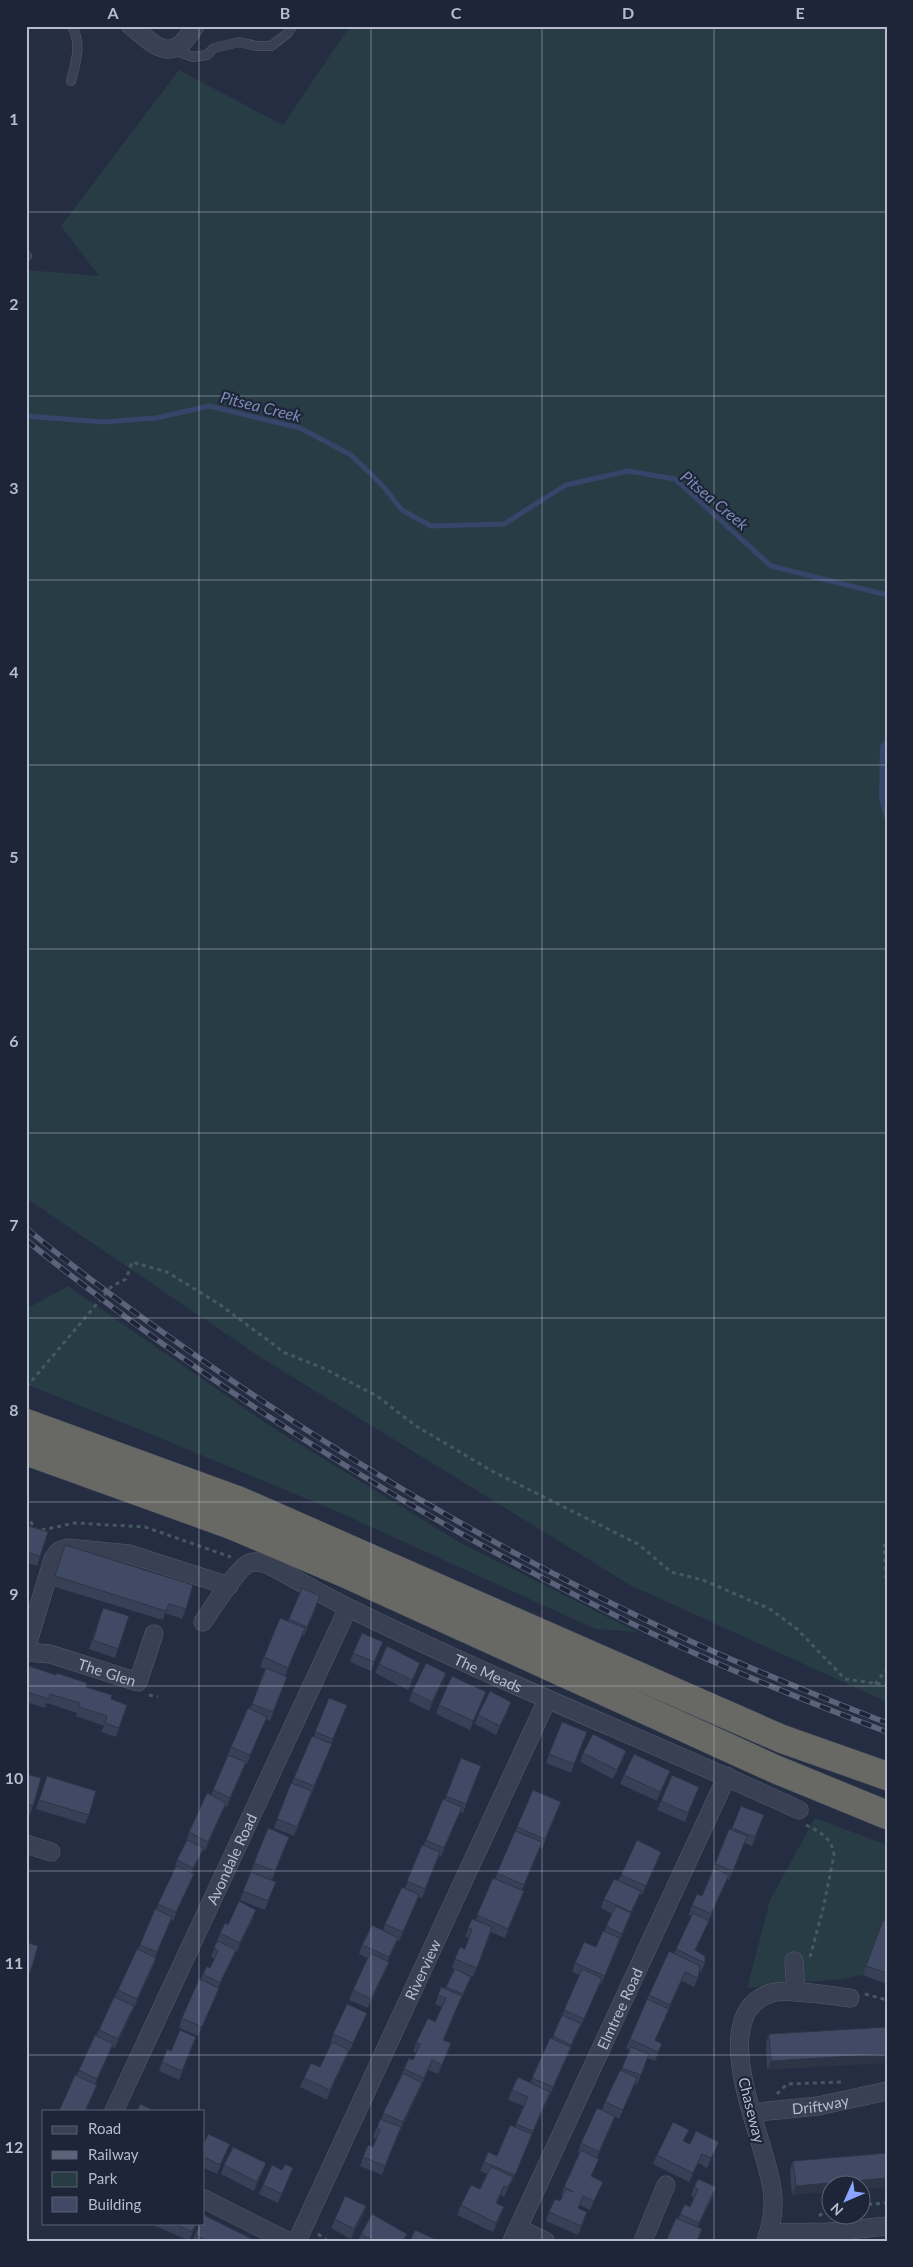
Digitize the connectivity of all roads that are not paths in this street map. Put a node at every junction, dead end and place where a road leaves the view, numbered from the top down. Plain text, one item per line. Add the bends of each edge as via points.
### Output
1 (72, 26) edge
2 (131, 26) edge
3 (195, 26) edge
4 (292, 26) edge
5 (171, 49) junction
6 (71, 81) dead end
7 (36, 1426) edge
8 (32, 1453) edge
9 (229, 1586) junction
10 (348, 1608) junction
11 (203, 1622) dead end
12 (154, 1634) dead end
13 (27, 1647) edge
14 (547, 1700) junction
15 (727, 1776) junction
16 (887, 1776) edge
17 (799, 1810) road end
18 (887, 1815) edge
19 (26, 1844) edge
20 (51, 1852) dead end
21 (794, 1961) road end
22 (796, 1992) junction
23 (850, 1998) road end
24 (887, 2091) edge
25 (114, 2110) edge
26 (752, 2114) junction
27 (666, 2185) dead end
28 (205, 2200) edge
29 (887, 2226) edge
30 (515, 2235) edge
31 (767, 2237) edge
32 (287, 2241) edge
33 (296, 2241) edge
34 (545, 2241) edge
35 (644, 2241) edge

1 - 6 lane via 78,48
2 - 5 street via 157,48
3 - 5 street via 185,42
4 - 5 lane via 271,46 239,42 193,57
7 - 16 highway via 240,1501 774,1735
8 - 18 highway via 240,1528 775,1769
9 - 10 street, The Meads via 248,1563 257,1561
9 - 11 street
9 - 13 street via 129,1554 68,1548 59,1551 53,1559
10 - 14 street, The Meads
10 - 25 street, Avondale Road
12 - 13 street, The Glen via 138,1682
14 - 15 street, The Meads
14 - 33 street, Riverview
15 - 17 street, The Meads
15 - 30 street, Elmtree Road
19 - 20 street
21 - 22 street
22 - 23 street
22 - 26 street, Chaseway via 773,1992 752,2003 743,2017 739,2034 741,2067
24 - 26 street, Driftway via 818,2106
26 - 31 street, Chaseway via 772,2186 774,2210
27 - 35 street
28 - 32 street
29 - 31 street
30 - 34 street

